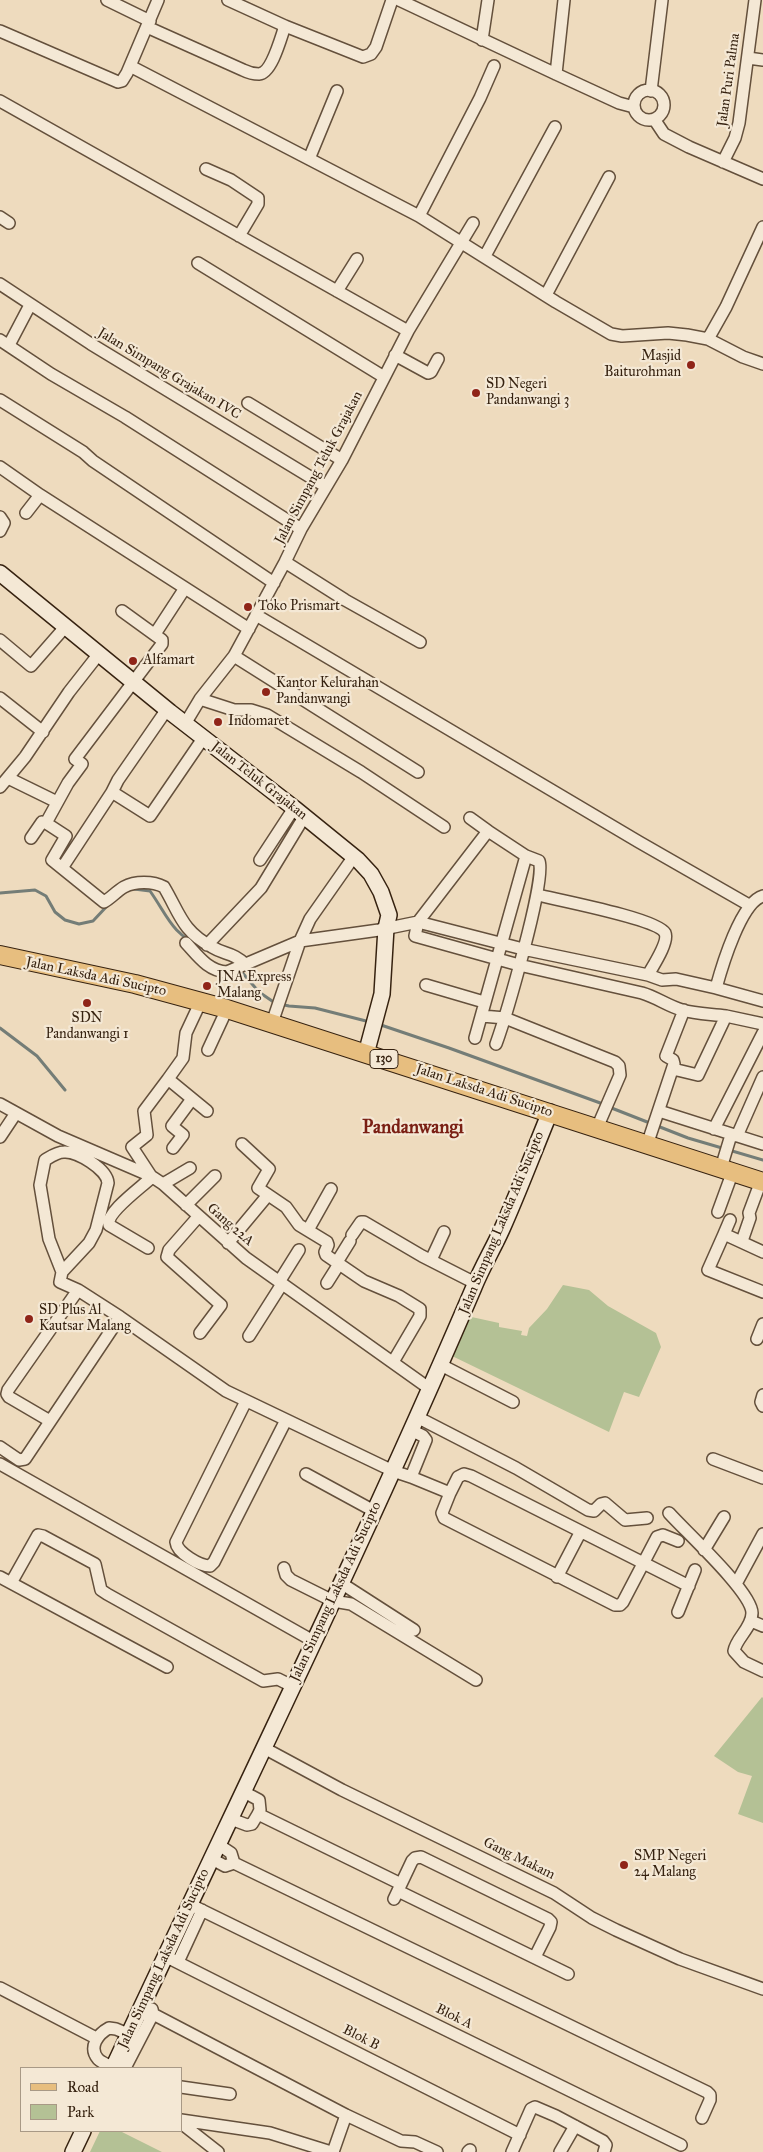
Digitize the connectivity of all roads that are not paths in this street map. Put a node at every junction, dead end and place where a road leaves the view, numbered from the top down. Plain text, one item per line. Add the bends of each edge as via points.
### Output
1 (106, 0) edge
2 (158, 0) edge
3 (228, 0) edge
4 (392, 0) edge
5 (399, 0) edge
6 (488, 0) edge
7 (564, 0) edge
8 (662, 0) edge
9 (755, 0) edge
10 (148, 24) junction
11 (285, 26) junction
12 (0, 31) edge
13 (482, 40) junction
14 (748, 58) junction
15 (763, 60) edge
16 (494, 66) dead end
17 (128, 70) junction
18 (556, 74) junction
19 (337, 91) dead end
20 (651, 91) junction
21 (0, 101) edge
22 (634, 107) junction
23 (654, 119) junction
24 (555, 127) dead end
25 (309, 159) junction
26 (723, 162) junction
27 (206, 169) dead end
28 (608, 177) dead end
29 (763, 179) edge
30 (419, 216) junction
31 (473, 223) dead end
32 (763, 227) edge
33 (239, 236) junction
34 (462, 243) junction
35 (485, 256) junction
36 (357, 259) dead end
37 (198, 264) dead end
38 (0, 284) edge
39 (337, 291) junction
40 (546, 295) junction
41 (30, 305) junction
42 (408, 331) junction
43 (708, 339) junction
44 (4, 342) edge
45 (395, 355) junction
46 (438, 359) dead end
47 (763, 364) edge
48 (384, 377) junction
49 (0, 400) edge
50 (248, 404) dead end
51 (342, 460) junction
52 (0, 467) edge
53 (325, 486) junction
54 (40, 495) junction
55 (26, 514) dead end
56 (0, 517) edge
57 (301, 529) junction
58 (0, 531) edge
59 (285, 562) junction
60 (0, 572) edge
61 (274, 583) junction
62 (185, 588) junction
63 (122, 611) dead end
64 (256, 615) junction
65 (66, 626) junction
66 (249, 629) junction
67 (155, 634) junction
68 (0, 640) edge
69 (420, 642) dead end
70 (98, 655) junction
71 (234, 656) junction
72 (134, 683) junction
73 (0, 698) edge
74 (200, 699) junction
75 (163, 715) dead end
76 (185, 724) junction
77 (43, 732) junction
78 (204, 737) junction
79 (418, 772) dead end
80 (4, 782) edge
81 (112, 792) junction
82 (57, 802) junction
83 (299, 812) junction
84 (470, 818) dead end
85 (46, 822) junction
86 (444, 827) dead end
87 (488, 831) junction
88 (31, 838) dead end
89 (526, 856) junction
90 (260, 860) dead end
91 (350, 862) dead end
92 (62, 868) junction
93 (538, 895) junction
94 (763, 896) edge
95 (749, 905) junction
96 (418, 922) junction
97 (386, 928) junction
98 (300, 941) junction
99 (186, 943) dead end
100 (502, 943) junction
101 (207, 945) junction
102 (523, 949) junction
103 (0, 955) edge
104 (498, 959) junction
105 (245, 965) junction
106 (519, 965) junction
107 (648, 975) junction
108 (662, 980) junction
109 (426, 985) dead end
110 (716, 988) junction
111 (658, 998) junction
112 (201, 1001) junction
113 (763, 1001) edge
114 (484, 1002) junction
115 (228, 1009) junction
116 (684, 1010) junction
117 (276, 1011) junction
118 (482, 1016) junction
119 (726, 1016) junction
120 (505, 1018) junction
121 (763, 1024) edge
122 (763, 1033) edge
123 (475, 1038) dead end
124 (496, 1044) dead end
125 (208, 1050) dead end
126 (366, 1054) junction
127 (673, 1068) junction
128 (763, 1078) edge
129 (168, 1079) junction
130 (192, 1099) junction
131 (0, 1104) edge
132 (207, 1111) dead end
133 (550, 1112) junction
134 (16, 1113) junction
135 (656, 1118) junction
136 (600, 1120) junction
137 (714, 1129) junction
138 (0, 1137) edge
139 (733, 1137) junction
140 (761, 1139) edge
141 (242, 1144) dead end
142 (647, 1145) junction
143 (173, 1148) dead end
144 (726, 1166) junction
145 (190, 1168) dead end
146 (215, 1176) dead end
147 (151, 1177) junction
148 (762, 1182) edge
149 (163, 1184) junction
150 (331, 1190) dead end
151 (268, 1194) junction
152 (186, 1205) junction
153 (718, 1212) dead end
154 (198, 1217) junction
155 (730, 1220) dead end
156 (308, 1230) junction
157 (444, 1232) dead end
158 (724, 1234) junction
159 (742, 1241) junction
160 (228, 1243) junction
161 (148, 1248) dead end
162 (299, 1250) dead end
163 (763, 1252) edge
164 (431, 1260) junction
165 (338, 1263) junction
166 (62, 1272) junction
167 (281, 1283) junction
168 (327, 1283) dead end
169 (476, 1283) junction
170 (78, 1290) junction
171 (763, 1292) edge
172 (120, 1317) junction
173 (763, 1324) edge
174 (200, 1333) dead end
175 (249, 1336) dead end
176 (757, 1339) dead end
177 (393, 1362) junction
178 (441, 1365) junction
179 (430, 1389) junction
180 (763, 1395) edge
181 (246, 1401) junction
182 (513, 1402) dead end
183 (763, 1406) edge
184 (286, 1420) junction
185 (50, 1421) junction
186 (414, 1424) junction
187 (0, 1447) edge
188 (713, 1459) dead end
189 (0, 1464) edge
190 (393, 1471) junction
191 (306, 1474) dead end
192 (412, 1478) junction
193 (763, 1478) edge
194 (450, 1493) junction
195 (374, 1511) junction
196 (669, 1513) dead end
197 (724, 1517) dead end
198 (647, 1518) dead end
199 (580, 1532) junction
200 (763, 1534) edge
201 (678, 1541) dead end
202 (704, 1550) junction
203 (644, 1563) junction
204 (284, 1568) dead end
205 (695, 1570) dead end
206 (0, 1576) edge
207 (557, 1577) junction
208 (12, 1583) junction
209 (342, 1583) junction
210 (736, 1584) junction
211 (689, 1586) junction
212 (333, 1601) junction
213 (678, 1612) dead end
214 (751, 1621) junction
215 (763, 1626) edge
216 (414, 1630) dead end
217 (315, 1642) junction
218 (167, 1668) dead end
219 (763, 1671) edge
220 (476, 1680) dead end
221 (292, 1686) junction
222 (264, 1748) junction
223 (244, 1792) junction
224 (258, 1814) junction
225 (231, 1819) junction
226 (219, 1845) junction
227 (212, 1859) junction
228 (234, 1863) junction
229 (398, 1891) junction
230 (195, 1907) junction
231 (535, 1957) junction
232 (171, 1959) junction
233 (568, 1974) dead end
234 (0, 1988) edge
235 (763, 1989) edge
236 (145, 2009) junction
237 (128, 2034) junction
238 (96, 2038) junction
239 (115, 2067) edge
240 (117, 2067) edge
241 (117, 2067) edge
242 (182, 2087) edge
243 (230, 2094) dead end
244 (346, 2115) junction
245 (702, 2118) dead end
246 (182, 2122) edge
247 (182, 2123) edge
248 (575, 2126) junction
249 (83, 2132) edge
250 (520, 2134) junction
251 (680, 2145) dead end
252 (73, 2152) edge
253 (218, 2152) edge
254 (332, 2152) edge
255 (437, 2152) edge
256 (512, 2152) edge
257 (560, 2152) edge
258 (604, 2152) edge

1 - 10 street
2 - 10 street
3 - 11 street
4 - 11 street via 376,47 366,56
5 - 13 street
6 - 13 street
7 - 18 street
8 - 20 street
9 - 14 street, Jalan Puri Palma
10 - 11 street via 243,70 258,74 269,67
10 - 17 street
12 - 17 street via 112,81 122,81
13 - 18 street
14 - 15 street
14 - 26 street, Jalan Puri Palma via 739,123
16 - 30 street
17 - 25 street
18 - 22 street
19 - 25 street
20 - 22 street via 639,95
20 - 23 street via 660,95 664,104 662,113
21 - 33 street
22 - 23 street via 641,118
23 - 26 street via 664,134
24 - 35 street
25 - 30 street
26 - 29 street
27 - 33 street via 231,180 258,198 258,204
28 - 40 street
30 - 34 street
31 - 34 street, Jalan Simpang Teluk Grajakan
32 - 43 street
33 - 39 street
34 - 35 street
34 - 42 street, Jalan Simpang Teluk Grajakan
35 - 40 street
36 - 39 street
37 - 48 street
38 - 41 street, Jalan Simpang Grajakan IVC
39 - 42 street
40 - 43 street via 611,334 668,333
41 - 44 street
41 - 53 street, Jalan Simpang Grajakan IVC
42 - 45 street, Jalan Simpang Teluk Grajakan
43 - 47 street
44 - 57 street
45 - 46 street via 428,373
45 - 48 street, Jalan Simpang Teluk Grajakan
48 - 51 street, Jalan Simpang Teluk Grajakan
49 - 61 street via 83,452
50 - 51 street
51 - 53 street, Jalan Simpang Teluk Grajakan
52 - 54 street
53 - 57 street, Jalan Simpang Teluk Grajakan
54 - 55 street
54 - 62 street
56 - 58 street via 4,524
57 - 59 street, Jalan Simpang Teluk Grajakan
59 - 61 street, Jalan Simpang Teluk Grajakan
59 - 69 street via 344,600
60 - 65 street, Jalan Teluk Grajakan
61 - 64 street, Jalan Simpang Teluk Grajakan
62 - 66 street
62 - 67 street
63 - 67 street
64 - 66 street, Jalan Simpang Teluk Grajakan
64 - 95 street
65 - 68 street via 31,666
65 - 70 street, Jalan Teluk Grajakan
66 - 71 street, Jalan Simpang Teluk Grajakan
67 - 72 street via 162,644
70 - 72 street, Jalan Teluk Grajakan
70 - 77 street
71 - 74 street, Jalan Simpang Teluk Grajakan
71 - 79 street
72 - 76 street, Jalan Teluk Grajakan
72 - 82 street via 76,759 82,764
73 - 77 street
74 - 76 street, Jalan Simpang Teluk Grajakan
74 - 86 street via 234,710 251,710 267,715
75 - 81 street
76 - 78 street, Jalan Teluk Grajakan
77 - 80 street
78 - 81 street via 155,820
78 - 83 street, Jalan Teluk Grajakan
80 - 82 street
81 - 92 street
82 - 85 street
83 - 90 street
83 - 97 street, Jalan Teluk Grajakan via 358,860 376,882 389,916
83 - 101 street via 261,888
84 - 87 street
85 - 88 street via 42,822
85 - 92 street via 66,836 52,860
87 - 89 street
87 - 96 street
89 - 93 street via 540,861 542,866
89 - 100 street
91 - 98 street via 316,909
92 - 101 street via 104,902 134,883 164,887 181,921
93 - 102 street
93 - 107 street via 659,926 666,941
94 - 95 street
95 - 110 street
96 - 97 street
96 - 100 street
96 - 104 street via 414,933 418,938
97 - 98 street
97 - 126 street, Jalan Teluk Grajakan via 385,975
98 - 105 street
98 - 117 street
99 - 105 street via 218,971
100 - 102 street
100 - 104 street
101 - 105 street via 230,953
102 - 106 street
102 - 107 street
103 - 112 main road, Jalan Laksda Adi Sucipto / 130
104 - 106 street
104 - 114 street
106 - 111 street
106 - 120 street
107 - 108 street
108 - 110 street via 676,979
108 - 111 street via 662,996
109 - 114 street
110 - 113 street
111 - 116 street via 665,1004
112 - 115 main road, Jalan Laksda Adi Sucipto / 130
112 - 129 street via 186,1033 183,1058
114 - 118 street
115 - 117 main road, Jalan Laksda Adi Sucipto / 130
115 - 125 street
116 - 119 street
116 - 127 street via 666,1056 674,1062
117 - 126 main road, Jalan Laksda Adi Sucipto / 130
118 - 120 street
118 - 123 street
119 - 121 street
119 - 127 street via 698,1075
120 - 124 street
120 - 136 street via 619,1066 620,1075
122 - 137 street
126 - 133 main road, Jalan Laksda Adi Sucipto / 130
127 - 135 street
128 - 139 street
129 - 130 street
129 - 147 street via 144,1111 147,1135 132,1148
130 - 132 street
130 - 143 street via 172,1126 183,1135
131 - 134 street, Gang 22A
133 - 136 main road, Jalan Laksda Adi Sucipto / 130
133 - 169 street, Jalan Simpang Laksda Adi Sucipto
134 - 138 street
134 - 147 street, Gang 22A via 58,1136
135 - 137 street
135 - 142 street
136 - 142 main road, Jalan Laksda Adi Sucipto / 130
137 - 139 street
139 - 140 street
139 - 144 street
141 - 151 street via 269,1169 258,1188
142 - 144 main road, Jalan Laksda Adi Sucipto / 130
144 - 148 main road, Jalan Laksda Adi Sucipto / 130
144 - 153 street
145 - 149 street
146 - 152 street
147 - 149 street, Gang 22A
147 - 161 street via 108,1220 109,1225
148 - 159 street
149 - 152 street, Gang 22A
150 - 156 street
151 - 156 street
151 - 160 street
152 - 154 street, Gang 22A
154 - 160 street, Gang 22A
154 - 174 street via 167,1257 221,1305
155 - 158 street
156 - 165 street via 327,1242 325,1253
157 - 164 street
158 - 159 street
158 - 171 street via 708,1270
159 - 163 street
160 - 167 street, Gang 22A
162 - 167 street
164 - 165 street via 360,1222
164 - 169 street
165 - 168 street
165 - 177 street via 364,1281 399,1296 421,1311
166 - 166 street via 93,1237 108,1183 106,1175 92,1163 74,1153 64,1152 45,1160 40,1185 49,1239
166 - 170 street via 60,1282
167 - 175 street
167 - 177 street, Gang 22A
169 - 178 street, Jalan Simpang Laksda Adi Sucipto
170 - 172 street
170 - 185 street via 8,1390 9,1397
172 - 181 street via 215,1384
172 - 185 street
173 - 176 street
177 - 179 street, Gang 22A
178 - 179 street, Jalan Simpang Laksda Adi Sucipto
178 - 182 street
179 - 186 street, Jalan Simpang Laksda Adi Sucipto
180 - 183 street
181 - 184 street
181 - 184 street via 176,1542 179,1551 204,1565 210,1566 214,1562
184 - 190 street
185 - 187 street via 25,1460 19,1460
186 - 190 street, Jalan Simpang Laksda Adi Sucipto
186 - 192 street via 426,1440
186 - 198 street via 526,1474 588,1510 594,1511 606,1503 625,1520
188 - 193 street
189 - 217 street
190 - 192 street
190 - 195 street, Jalan Simpang Laksda Adi Sucipto
191 - 195 street
192 - 194 street
194 - 199 street via 458,1477 464,1474 471,1476
194 - 207 street via 442,1513 446,1520
195 - 209 street, Jalan Simpang Laksda Adi Sucipto
196 - 202 street
197 - 202 street
199 - 203 street
199 - 207 street
200 - 210 street
201 - 203 street via 658,1536
202 - 210 street
203 - 207 street via 618,1606
203 - 211 street
204 - 212 street via 291,1580
205 - 211 street
206 - 208 street
208 - 218 street
208 - 221 street via 38,1535 43,1536 95,1564 101,1590 107,1594 263,1681 278,1679
209 - 212 street, Jalan Simpang Laksda Adi Sucipto
209 - 216 street
210 - 214 street via 750,1604
211 - 213 street
212 - 217 street, Jalan Simpang Laksda Adi Sucipto
212 - 220 street via 351,1604
214 - 215 street
214 - 219 street via 734,1651 744,1662
217 - 221 street, Jalan Simpang Laksda Adi Sucipto
221 - 222 street, Jalan Simpang Laksda Adi Sucipto
222 - 223 street, Jalan Simpang Laksda Adi Sucipto
222 - 235 street, Gang Makam via 342,1790 554,1893 616,1930 680,1959
223 - 224 street via 259,1800
223 - 225 street, Jalan Simpang Laksda Adi Sucipto
224 - 225 street via 252,1824 247,1825
224 - 229 street
225 - 226 street, Jalan Simpang Laksda Adi Sucipto
226 - 227 street, Jalan Simpang Laksda Adi Sucipto
226 - 228 street via 231,1853
227 - 228 street via 225,1866
227 - 230 street, Jalan Simpang Laksda Adi Sucipto
228 - 245 street via 707,2092 710,2100
229 - 231 street
229 - 231 street via 413,1859 421,1858 548,1918 550,1927
230 - 232 street, Jalan Simpang Laksda Adi Sucipto
230 - 251 street, Blok A
231 - 233 street
232 - 236 street, Jalan Simpang Laksda Adi Sucipto
232 - 250 street, Blok B
234 - 238 street
236 - 237 street, Jalan Simpang Laksda Adi Sucipto
236 - 240 street
236 - 244 street
237 - 238 street via 108,2028
237 - 241 street, Jalan Simpang Laksda Adi Sucipto
238 - 239 street via 94,2049 97,2057
242 - 243 street
244 - 254 street
244 - 255 street via 401,2141 415,2142
246 - 254 street via 270,2133
247 - 253 street
248 - 250 street via 535,2107 531,2109
248 - 257 street
248 - 258 street via 605,2142
249 - 252 street
250 - 256 street

